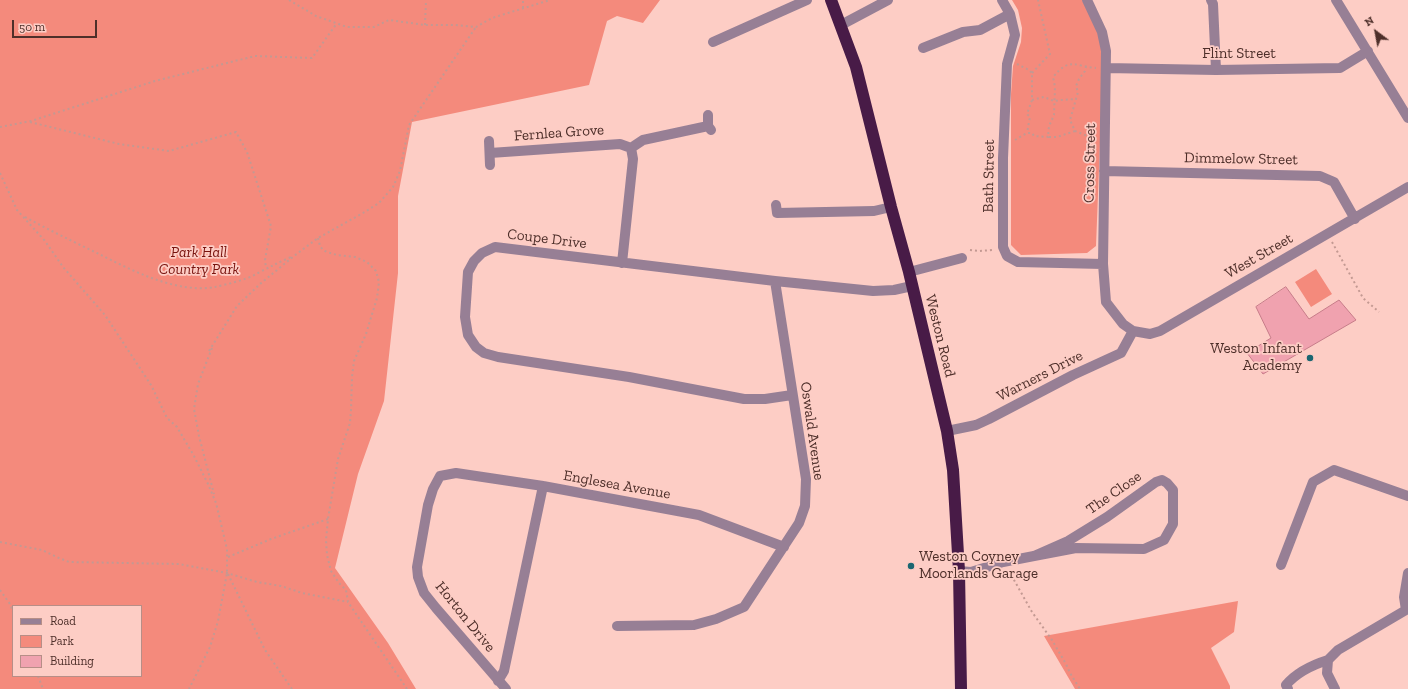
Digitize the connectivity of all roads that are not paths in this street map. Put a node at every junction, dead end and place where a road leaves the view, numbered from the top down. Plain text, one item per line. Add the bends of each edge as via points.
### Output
1 (807, 0) edge
2 (831, 0) edge
3 (888, 0) edge
4 (1002, 0) edge
5 (1086, 0) edge
6 (1211, 0) edge
7 (1336, 0) edge
8 (1010, 14) junction
9 (841, 25) junction
10 (713, 42) dead end
11 (923, 48) dead end
12 (1368, 51) junction
13 (1106, 68) junction
14 (1216, 70) junction
15 (708, 115) dead end
16 (1408, 118) edge
17 (489, 141) dead end
18 (631, 148) junction
19 (490, 153) junction
20 (490, 165) dead end
21 (1104, 171) junction
22 (1408, 187) edge
23 (776, 205) dead end
24 (891, 207) junction
25 (1354, 219) junction
26 (962, 258) dead end
27 (622, 263) junction
28 (1103, 264) junction
29 (909, 272) junction
30 (775, 281) junction
31 (912, 286) junction
32 (1123, 324) joint
33 (1133, 331) junction
34 (792, 394) junction
35 (947, 431) junction
36 (440, 476) joint
37 (543, 486) junction
38 (1408, 496) edge
39 (784, 547) junction
40 (1034, 556) junction
41 (1281, 566) dead end
42 (960, 571) junction
43 (1408, 573) edge
44 (1407, 610) edge
45 (617, 626) dead end
46 (1328, 660) junction
47 (498, 681) junction
48 (506, 689) edge
49 (961, 689) edge
50 (1288, 689) edge
51 (1335, 689) edge

1 - 10 street
2 - 9 highway, Weston Road
3 - 9 street
4 - 8 street, Bath Street
5 - 13 street, Cross Street via 1102,32
6 - 14 street
7 - 12 street
8 - 11 street via 980,30 963,32
8 - 28 street, Bath Street via 1015,35 1007,64 1003,247 1007,256 1018,262
9 - 24 highway, Weston Road via 856,67
12 - 14 street, Flint Street via 1340,68
12 - 16 street
13 - 14 street, Flint Street
13 - 21 street, Cross Street
15 - 18 street via 709,128 644,140
17 - 19 street
18 - 19 street, Fernlea Grove via 620,144
18 - 27 street via 633,159
19 - 20 street
21 - 25 street, Dimmelow Street via 1320,176 1334,182
21 - 28 street, Cross Street
22 - 25 street, West Street
23 - 24 street via 777,213 874,211
24 - 29 highway, Weston Road
25 - 33 street, West Street via 1160,331 1150,334
26 - 29 street
27 - 30 street, Coupe Drive
27 - 34 street, Coupe Drive via 495,247 482,253 468,272 465,317 468,335 484,353 498,357 629,377 744,400
28 - 32 street, Cross Street via 1106,302
29 - 31 highway, Weston Road
30 - 31 street, Coupe Drive via 873,291
30 - 34 street, Oswald Avenue
31 - 35 highway, Weston Road
32 - 33 street, West Street
33 - 35 street, Warners Drive via 1121,353 976,425
34 - 39 street, Oswald Avenue via 806,479 804,506 799,523
35 - 42 highway, Weston Road
36 - 37 street, Englesea Avenue via 456,473
36 - 47 street, Horton Drive via 428,505 417,567 418,577 424,593
37 - 39 street, Englesea Avenue via 699,515
37 - 47 street, Horton Drive via 504,671
38 - 41 street via 1334,470 1313,482
39 - 45 street, Oswald Avenue via 744,606 731,613 694,625
40 - 40 street, The Close via 1068,541 1156,482 1167,482 1172,490 1173,524 1164,540 1144,549 1076,548
40 - 42 street, The Close via 1002,562 971,572
42 - 49 highway, Weston Road
43 - 44 street via 1404,598
44 - 46 street via 1338,650
46 - 50 street via 1294,676 1286,685
46 - 51 street via 1327,672
47 - 48 street, Horton Drive

